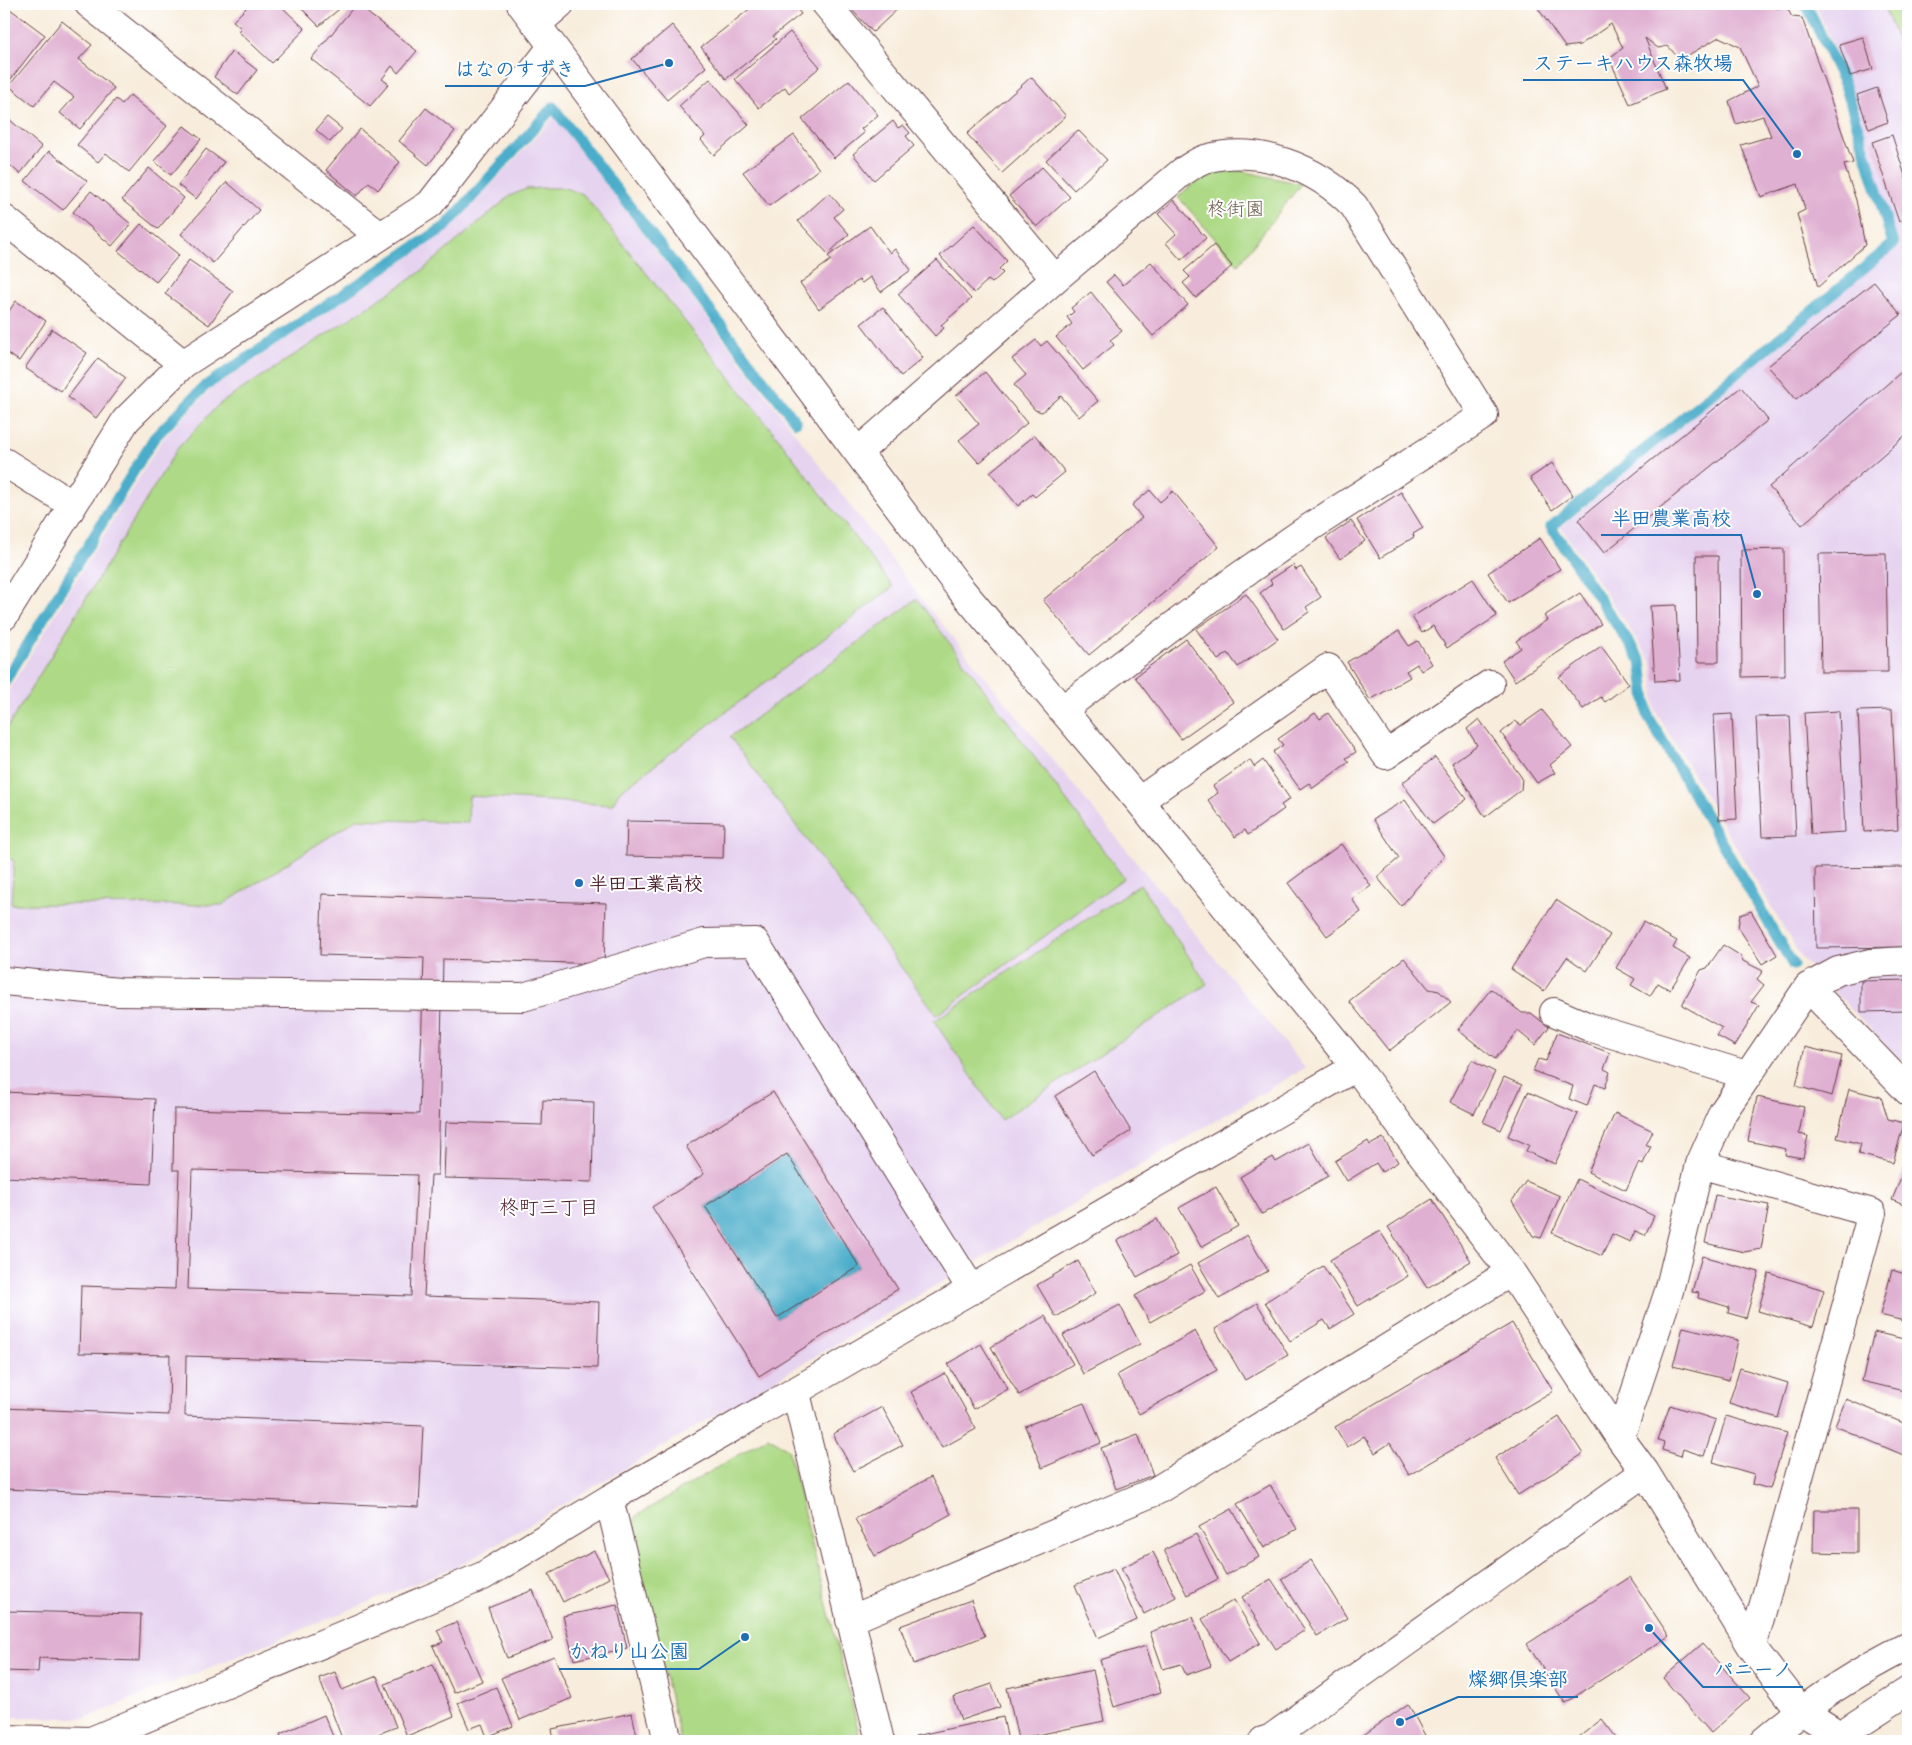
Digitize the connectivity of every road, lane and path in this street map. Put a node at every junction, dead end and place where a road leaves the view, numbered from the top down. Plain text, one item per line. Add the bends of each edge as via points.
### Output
1 (89, 4) edge
2 (560, 4) edge
3 (826, 4) edge
4 (529, 14) edge
5 (552, 47) junction
6 (4, 220) edge
7 (380, 236) junction
8 (1055, 279) junction
9 (183, 364) junction
10 (858, 452) junction
11 (4, 462) edge
12 (73, 505) junction
13 (4, 616) edge
14 (1490, 684) dead end
15 (1062, 710) junction
16 (1139, 800) junction
17 (1908, 961) edge
18 (4, 981) edge
19 (1808, 987) junction
20 (1554, 1012) dead end
21 (1356, 1067) junction
22 (1746, 1075) junction
23 (1908, 1090) edge
24 (1700, 1164) junction
25 (1511, 1272) junction
26 (972, 1290) junction
27 (796, 1393) junction
28 (1620, 1438) junction
29 (1645, 1472) junction
30 (609, 1499) junction
31 (850, 1620) junction
32 (1908, 1646) edge
33 (1752, 1647) junction
34 (1908, 1691) edge
35 (1800, 1710) junction
36 (4, 1738) edge
37 (1839, 1739) edge
38 (91, 1741) edge
39 (668, 1741) edge
40 (880, 1741) edge
41 (1263, 1741) edge
42 (1764, 1741) edge

1 - 7 street
2 - 4 street
3 - 8 street
4 - 5 street
5 - 7 street via 430,204
5 - 10 street
6 - 9 street
7 - 9 street
8 - 10 street
8 - 15 street via 1182,172 1203,159 1230,155 1288,163 1337,188 1354,206 1484,415 1234,580
9 - 12 street via 126,420
10 - 15 street via 958,586
11 - 12 street
12 - 13 street
14 - 16 street via 1386,754 1328,668
15 - 16 street
16 - 21 street
17 - 19 street via 1870,963 1838,970
18 - 26 street via 119,992 524,997 704,943 756,942
19 - 22 street
19 - 23 street
20 - 22 street via 1588,1027
21 - 25 street
21 - 26 street
22 - 24 street via 1723,1112
24 - 28 street via 1669,1291
24 - 33 street via 1872,1213
25 - 28 street
25 - 31 street via 1156,1491
26 - 27 street
27 - 30 street
27 - 31 street
28 - 29 street
29 - 33 street
29 - 41 street
30 - 38 street via 483,1576
30 - 39 street
31 - 40 street
32 - 35 street via 1872,1664
33 - 35 street
34 - 37 street
35 - 37 street
35 - 42 street
36 - 38 street

